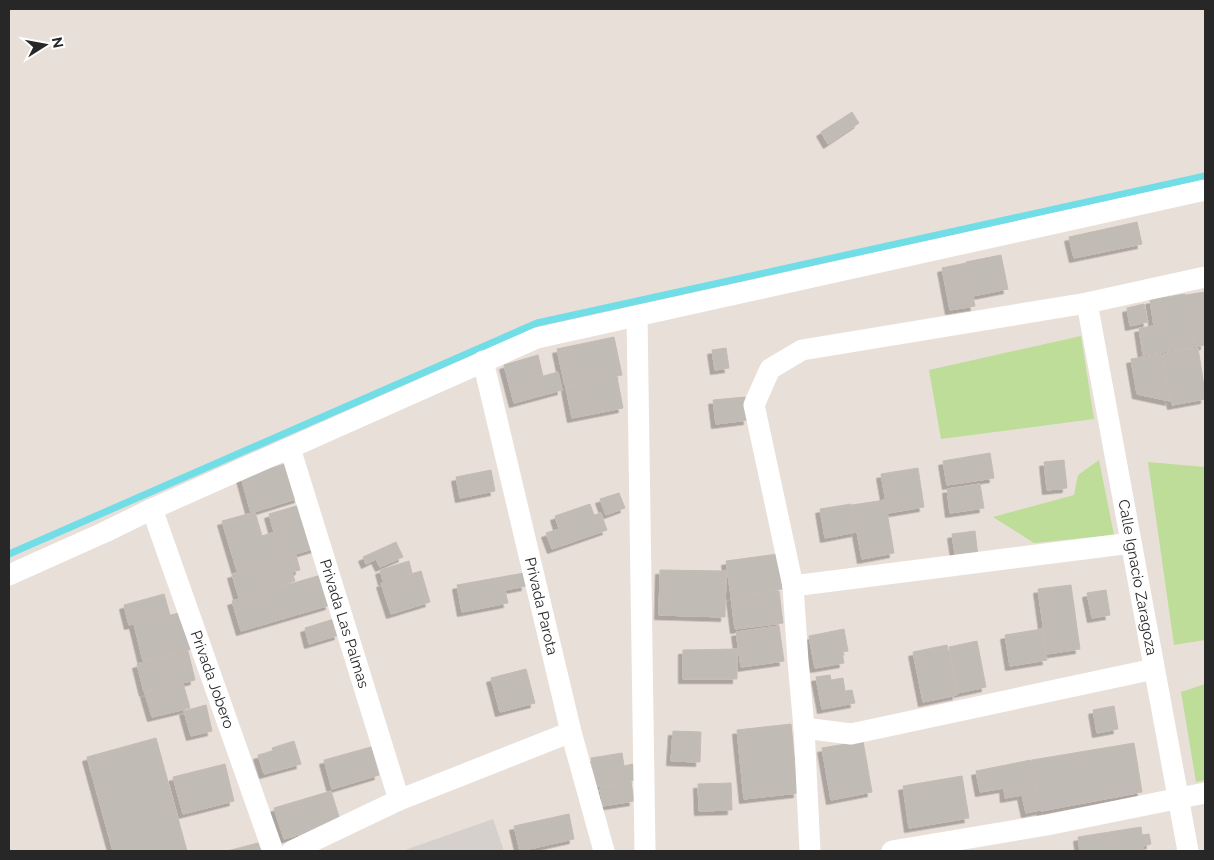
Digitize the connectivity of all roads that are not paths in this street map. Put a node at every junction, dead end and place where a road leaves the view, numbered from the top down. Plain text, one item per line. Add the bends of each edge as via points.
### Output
1 (1205, 190) edge
2 (1205, 276) edge
3 (1086, 303) junction
4 (636, 316) junction
5 (483, 361) junction
6 (290, 448) junction
7 (152, 509) junction
8 (1131, 544) junction
9 (9, 576) edge
10 (793, 586) junction
11 (1154, 669) junction
12 (804, 728) junction
13 (571, 732) junction
14 (1205, 793) edge
15 (1178, 799) junction
16 (399, 800) junction
17 (273, 851) edge
18 (292, 851) edge
19 (604, 851) edge
20 (645, 851) edge
21 (810, 851) edge
22 (892, 851) edge
23 (1188, 851) edge

1 - 4 street
2 - 3 street
3 - 8 street, Calle Ignacio Zaragoza
3 - 10 street via 802,350 770,370 754,405
4 - 5 street via 537,338
4 - 20 street
5 - 6 street
5 - 13 street, Privada Parota
6 - 7 street
6 - 16 street, Privada Las Palmas
7 - 9 street
7 - 17 street, Privada Jobero
8 - 10 street
8 - 11 street, Calle Ignacio Zaragoza
10 - 12 street
11 - 12 street via 851,734
11 - 15 street, Calle Ignacio Zaragoza
12 - 21 street
13 - 16 street
13 - 19 street, Privada Parota
14 - 15 street
15 - 22 street
15 - 23 street, Calle Ignacio Zaragoza
16 - 18 street

